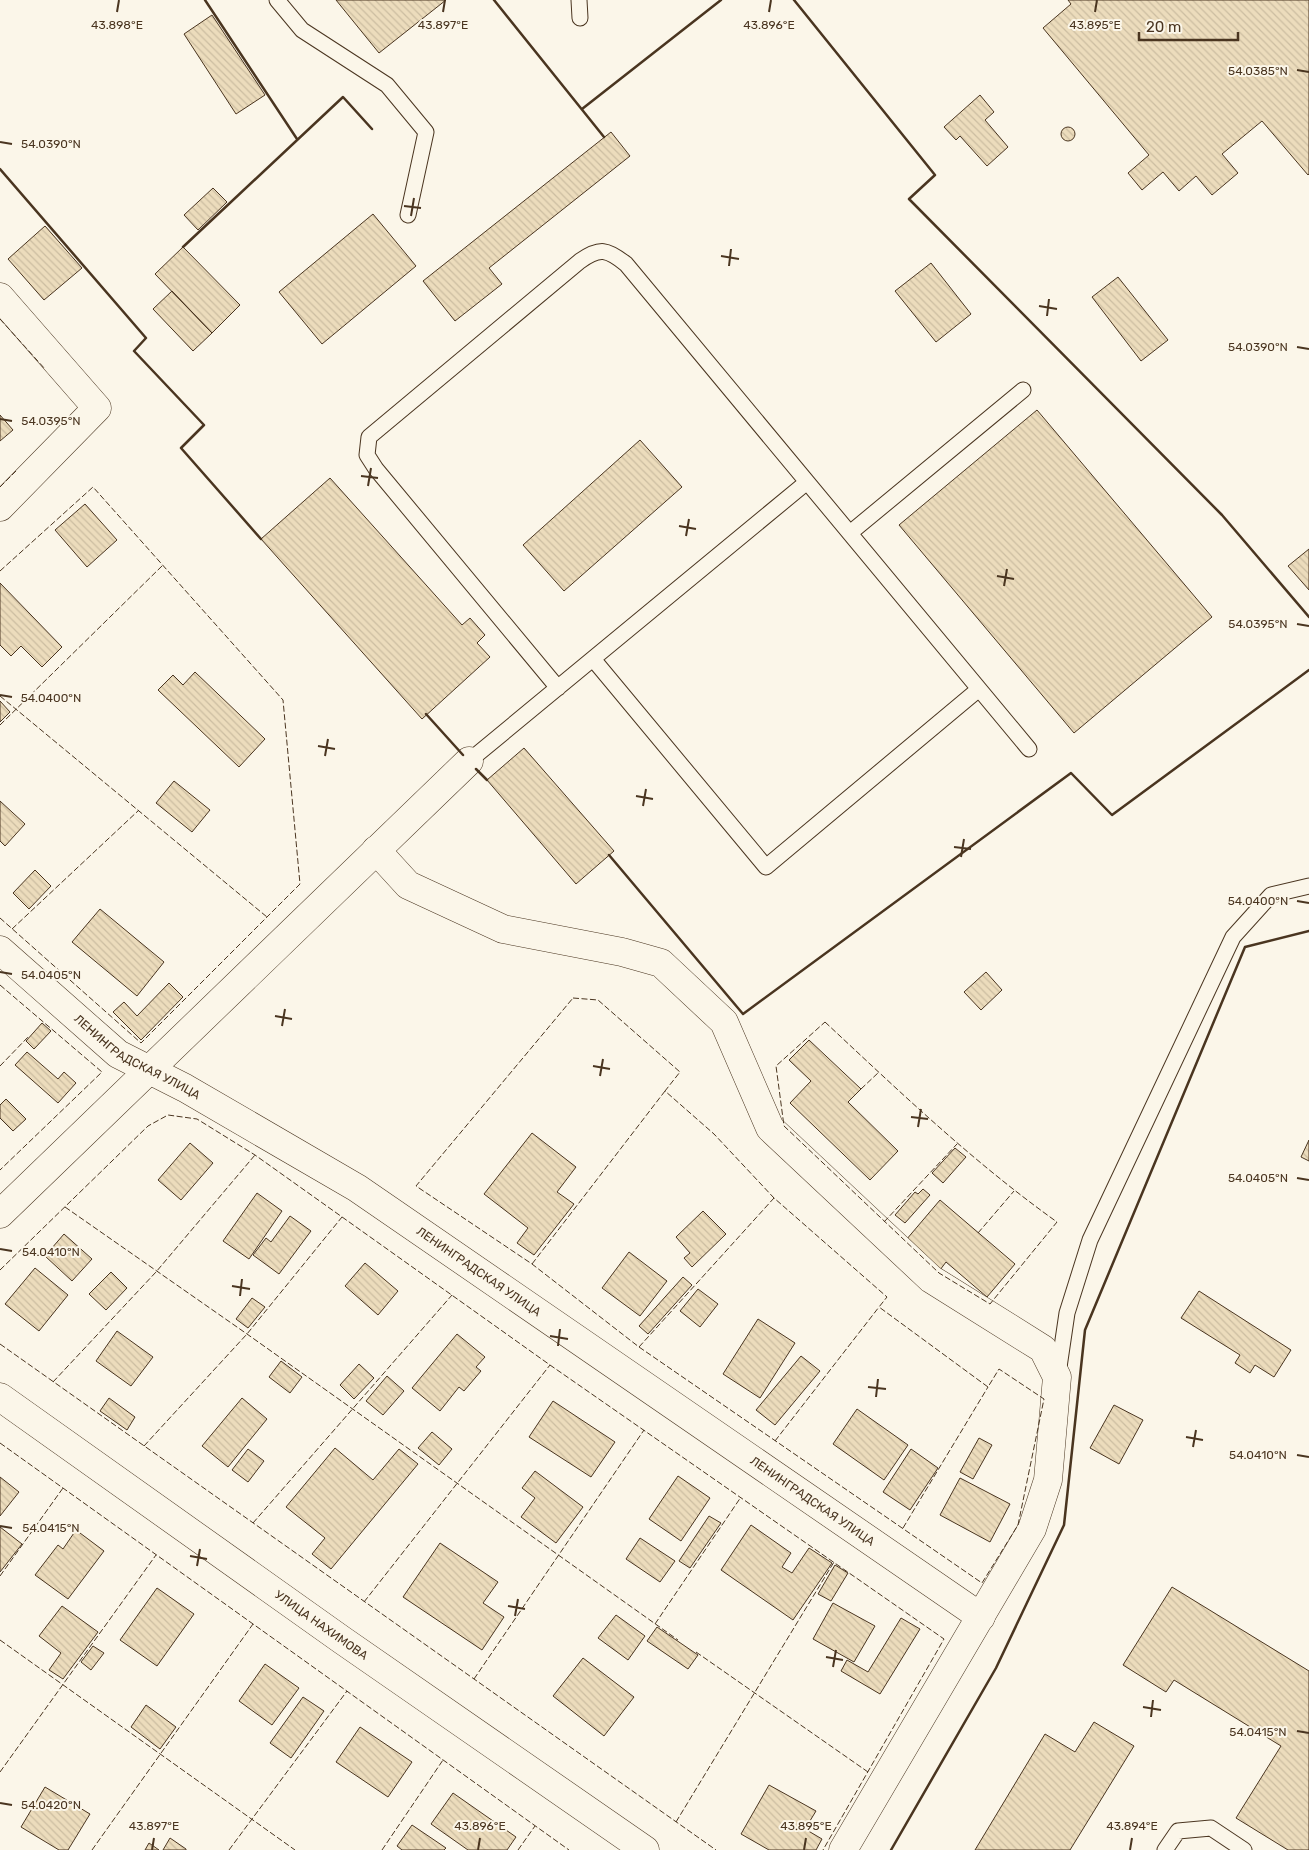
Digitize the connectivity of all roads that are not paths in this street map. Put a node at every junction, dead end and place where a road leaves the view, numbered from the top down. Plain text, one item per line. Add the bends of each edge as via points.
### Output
1 (277, 0) edge
2 (579, 0) edge
3 (580, 18) dead end
4 (408, 215) dead end
5 (0, 297) edge
6 (1023, 390) dead end
7 (807, 482) junction
8 (0, 508) edge
9 (850, 533) junction
10 (593, 659) junction
11 (558, 688) junction
12 (979, 690) junction
13 (1029, 749) dead end
14 (469, 761) joint
15 (376, 850) junction
16 (1309, 886) edge
17 (0, 950) edge
18 (147, 1070) junction
19 (0, 1214) edge
20 (1057, 1377) junction
21 (0, 1396) edge
22 (981, 1617) junction
23 (645, 1850) edge
24 (843, 1850) edge
25 (1165, 1850) edge
26 (1244, 1850) edge

1 - 4 lane via 302,30 387,84 426,132
2 - 3 lane
5 - 8 street via 97,408
6 - 9 lane
7 - 9 lane
7 - 10 lane
7 - 11 lane via 626,264 611,252 594,251 382,425 369,437 367,455 376,469
9 - 12 lane
10 - 11 lane
10 - 12 lane via 766,867
11 - 14 lane
12 - 13 lane
14 - 15 street
15 - 18 street
15 - 20 street via 408,885 503,929 622,952 661,963 724,1022 770,1128 931,1279 1043,1349
16 - 20 lane via 1271,895 1233,937 1090,1240 1067,1313
17 - 18 street, ЛЕНИНГРАДСКАЯ УЛИЦА via 118,1054
18 - 19 street
18 - 22 street, ЛЕНИНГРАДСКАЯ УЛИЦА via 185,1088 357,1188
20 - 22 street via 1048,1480 1035,1521
21 - 23 street, УЛИЦА НАХИМОВА via 342,1640
22 - 24 street
25 - 26 lane via 1178,1831 1211,1828

